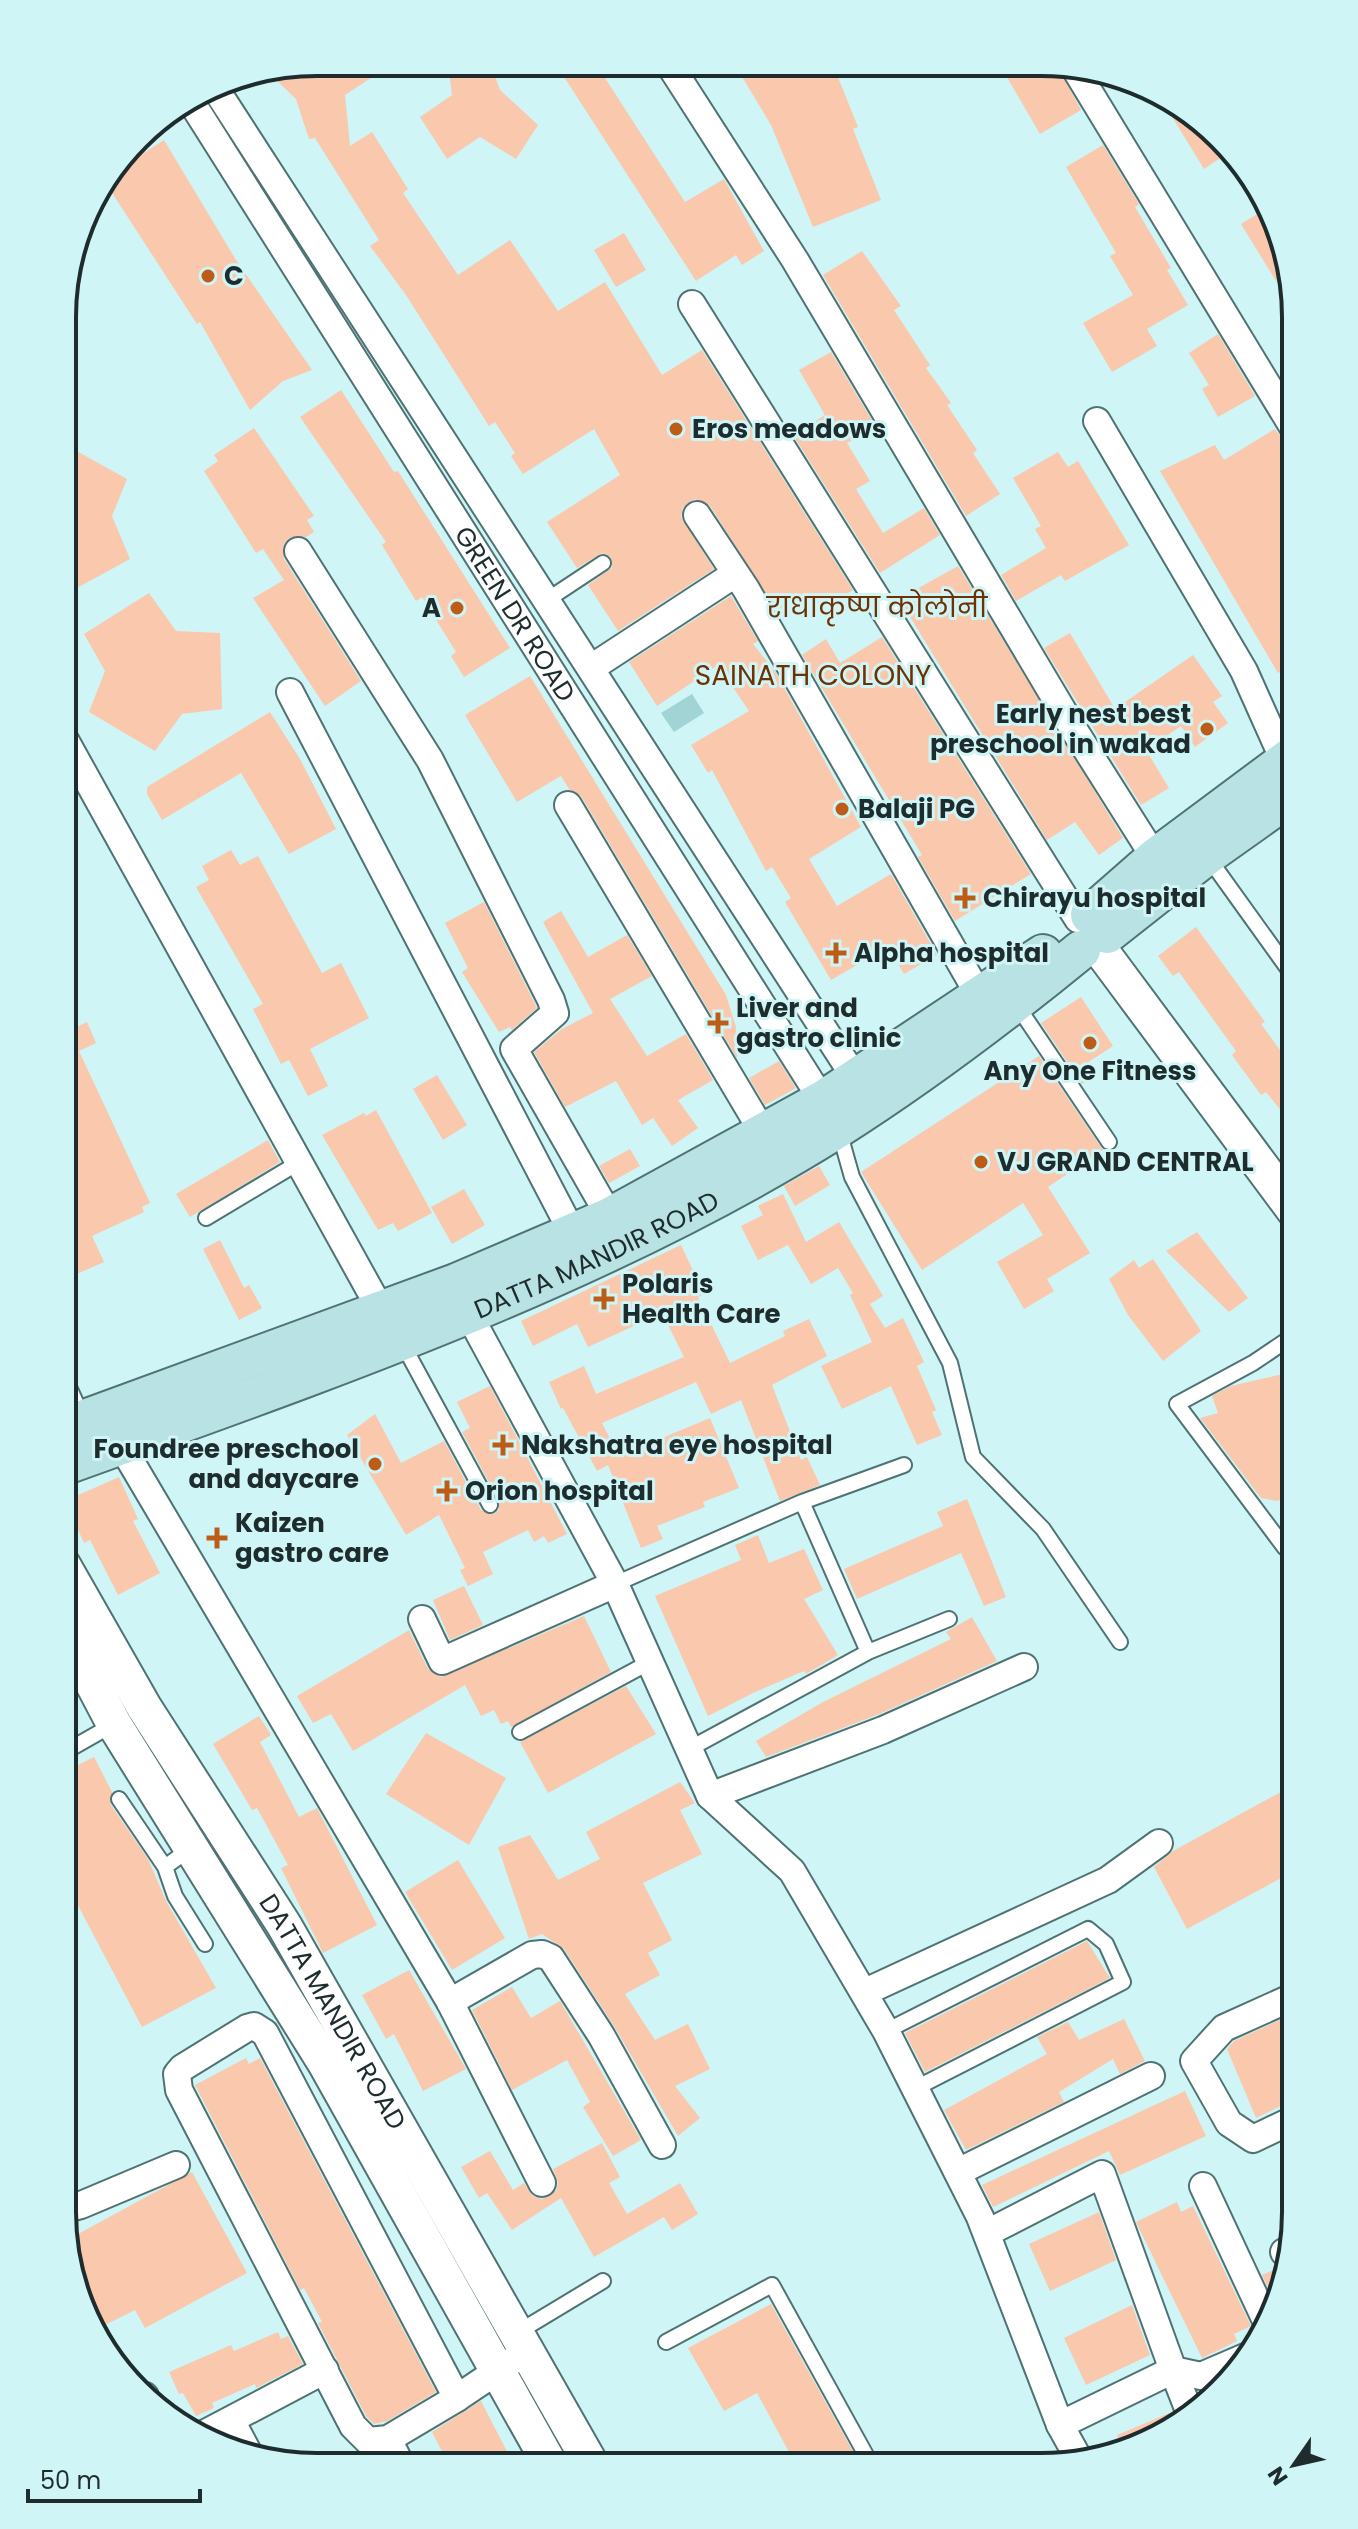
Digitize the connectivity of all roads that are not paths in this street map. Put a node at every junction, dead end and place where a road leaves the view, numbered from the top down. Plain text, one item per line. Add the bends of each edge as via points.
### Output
1 (677, 76) edge
2 (1082, 80) edge
3 (221, 97) edge
4 (196, 109) edge
5 (338, 278) junction
6 (313, 294) junction
7 (694, 298) dead end
8 (1282, 409) edge
9 (1097, 421) dead end
10 (697, 515) dead end
11 (298, 551) dead end
12 (603, 563) dead end
13 (735, 574) junction
14 (547, 600) junction
15 (671, 602) dead end
16 (588, 664) junction
17 (290, 692) dead end
18 (1282, 751) edge
19 (76, 760) edge
20 (656, 770) junction
21 (1282, 779) edge
22 (1282, 783) edge
23 (627, 790) junction
24 (568, 805) dead end
25 (1206, 856) junction
26 (1155, 858) junction
27 (1088, 934) junction
28 (1282, 960) edge
29 (997, 1000) junction
30 (829, 1037) junction
31 (796, 1057) junction
32 (864, 1092) junction
33 (831, 1114) junction
34 (764, 1134) junction
35 (1109, 1142) dead end
36 (298, 1163) junction
37 (1282, 1194) edge
38 (610, 1217) junction
39 (206, 1218) dead end
40 (572, 1232) junction
41 (461, 1298) junction
42 (390, 1326) junction
43 (1281, 1344) edge
44 (76, 1422) edge
45 (121, 1445) junction
46 (76, 1461) edge
47 (904, 1465) dead end
48 (802, 1502) junction
49 (490, 1505) dead end
50 (1281, 1543) edge
51 (615, 1584) junction
52 (76, 1588) edge
53 (422, 1619) dead end
54 (949, 1619) dead end
55 (1120, 1642) dead end
56 (76, 1652) edge
57 (868, 1652) junction
58 (650, 1662) junction
59 (1024, 1667) dead end
60 (114, 1724) junction
61 (520, 1732) dead end
62 (76, 1746) edge
63 (689, 1749) junction
64 (710, 1796) junction
65 (119, 1799) dead end
66 (1159, 1843) dead end
67 (178, 1858) junction
68 (205, 1944) dead end
69 (865, 1992) junction
70 (450, 2002) junction
71 (1281, 2002) edge
72 (886, 2031) junction
73 (1151, 2076) dead end
74 (916, 2088) junction
75 (1281, 2126) edge
76 (662, 2145) dead end
77 (176, 2165) dead end
78 (960, 2171) junction
79 (542, 2183) dead end
80 (1203, 2186) dead end
81 (76, 2206) edge
82 (987, 2233) junction
83 (603, 2281) dead end
84 (1261, 2310) edge
85 (666, 2342) dead end
86 (512, 2352) junction
87 (1226, 2365) edge
88 (325, 2370) junction
89 (1173, 2370) junction
90 (457, 2398) junction
91 (1186, 2404) edge
92 (231, 2420) junction
93 (1060, 2425) junction
94 (213, 2429) edge
95 (388, 2439) junction
96 (242, 2441) edge
97 (1074, 2450) edge
98 (395, 2453) edge
99 (547, 2453) edge
100 (583, 2453) edge
101 (865, 2453) edge

1 - 26 street via 795,260
2 - 8 street
3 - 5 street, GREEN DR ROAD
4 - 6 street, GREEN DR ROAD
5 - 6 street
5 - 14 street, GREEN DR ROAD
6 - 23 street, GREEN DR ROAD
7 - 27 street
9 - 18 street via 1244,671
10 - 13 street
11 - 38 street via 430,760 551,1000 555,1013 514,1049
12 - 14 lane
13 - 16 street
13 - 29 street
14 - 16 street, GREEN DR ROAD
15 - 16 lane
16 - 20 street, GREEN DR ROAD
17 - 40 street
19 - 36 street
20 - 23 street
20 - 30 street, GREEN DR ROAD
21 - 26 main road, DATTA MANDIR ROAD
22 - 25 main road, DATTA MANDIR ROAD
23 - 31 street, GREEN DR ROAD
24 - 34 street
25 - 27 main road, DATTA MANDIR ROAD
25 - 28 lane
26 - 27 main road, DATTA MANDIR ROAD
27 - 29 main road, DATTA MANDIR ROAD
27 - 37 street
29 - 32 main road, DATTA MANDIR ROAD
29 - 35 lane
30 - 31 street
30 - 32 street, GREEN DR ROAD
31 - 33 street, GREEN DR ROAD
32 - 33 main road, DATTA MANDIR ROAD
33 - 34 main road, DATTA MANDIR ROAD
33 - 41 main road, DATTA MANDIR ROAD via 749,1180 623,1244
33 - 55 lane via 852,1177 944,1347 973,1457 1052,1541
34 - 38 main road, DATTA MANDIR ROAD
36 - 39 lane
36 - 42 street
38 - 40 main road, DATTA MANDIR ROAD
40 - 41 main road, DATTA MANDIR ROAD
41 - 42 main road, DATTA MANDIR ROAD
41 - 51 street
42 - 44 main road, DATTA MANDIR ROAD
42 - 45 main road, DATTA MANDIR ROAD
42 - 49 lane
43 - 50 lane via 1177,1404
45 - 46 main road, DATTA MANDIR ROAD
45 - 70 street
47 - 48 lane
48 - 51 lane
48 - 57 lane
51 - 53 street via 442,1661
51 - 58 street
52 - 86 street, DATTA MANDIR ROAD via 144,1707 284,1925
54 - 57 lane
56 - 60 street, DATTA MANDIR ROAD
57 - 63 lane
58 - 61 lane
58 - 63 street
59 - 64 street via 883,1730
60 - 62 lane
60 - 67 street, DATTA MANDIR ROAD
63 - 64 street
64 - 69 street via 792,1871
65 - 67 lane
66 - 69 street via 1108,1880
67 - 68 lane via 175,1896
67 - 86 street, DATTA MANDIR ROAD via 325,2063
69 - 72 street
70 - 76 street via 532,1955 551,1958
70 - 79 street
71 - 75 street via 1224,2028 1194,2061 1229,2123 1253,2139
72 - 74 street
72 - 74 lane via 1088,1929 1106,1944 1123,1982
73 - 78 street
74 - 78 street
77 - 81 street
78 - 82 street
80 - 84 street
82 - 89 street via 1102,2174
82 - 93 street
83 - 86 lane
85 - 101 lane via 772,2285
86 - 90 street
86 - 99 street, DATTA MANDIR ROAD
86 - 100 street, DATTA MANDIR ROAD
87 - 89 street via 1201,2376
88 - 90 street via 176,2082 182,2068 254,2026 265,2033
88 - 92 street
88 - 95 street via 359,2434 368,2441
89 - 91 street
89 - 93 street
90 - 95 street
92 - 94 street
92 - 96 street
93 - 97 street
95 - 98 street

